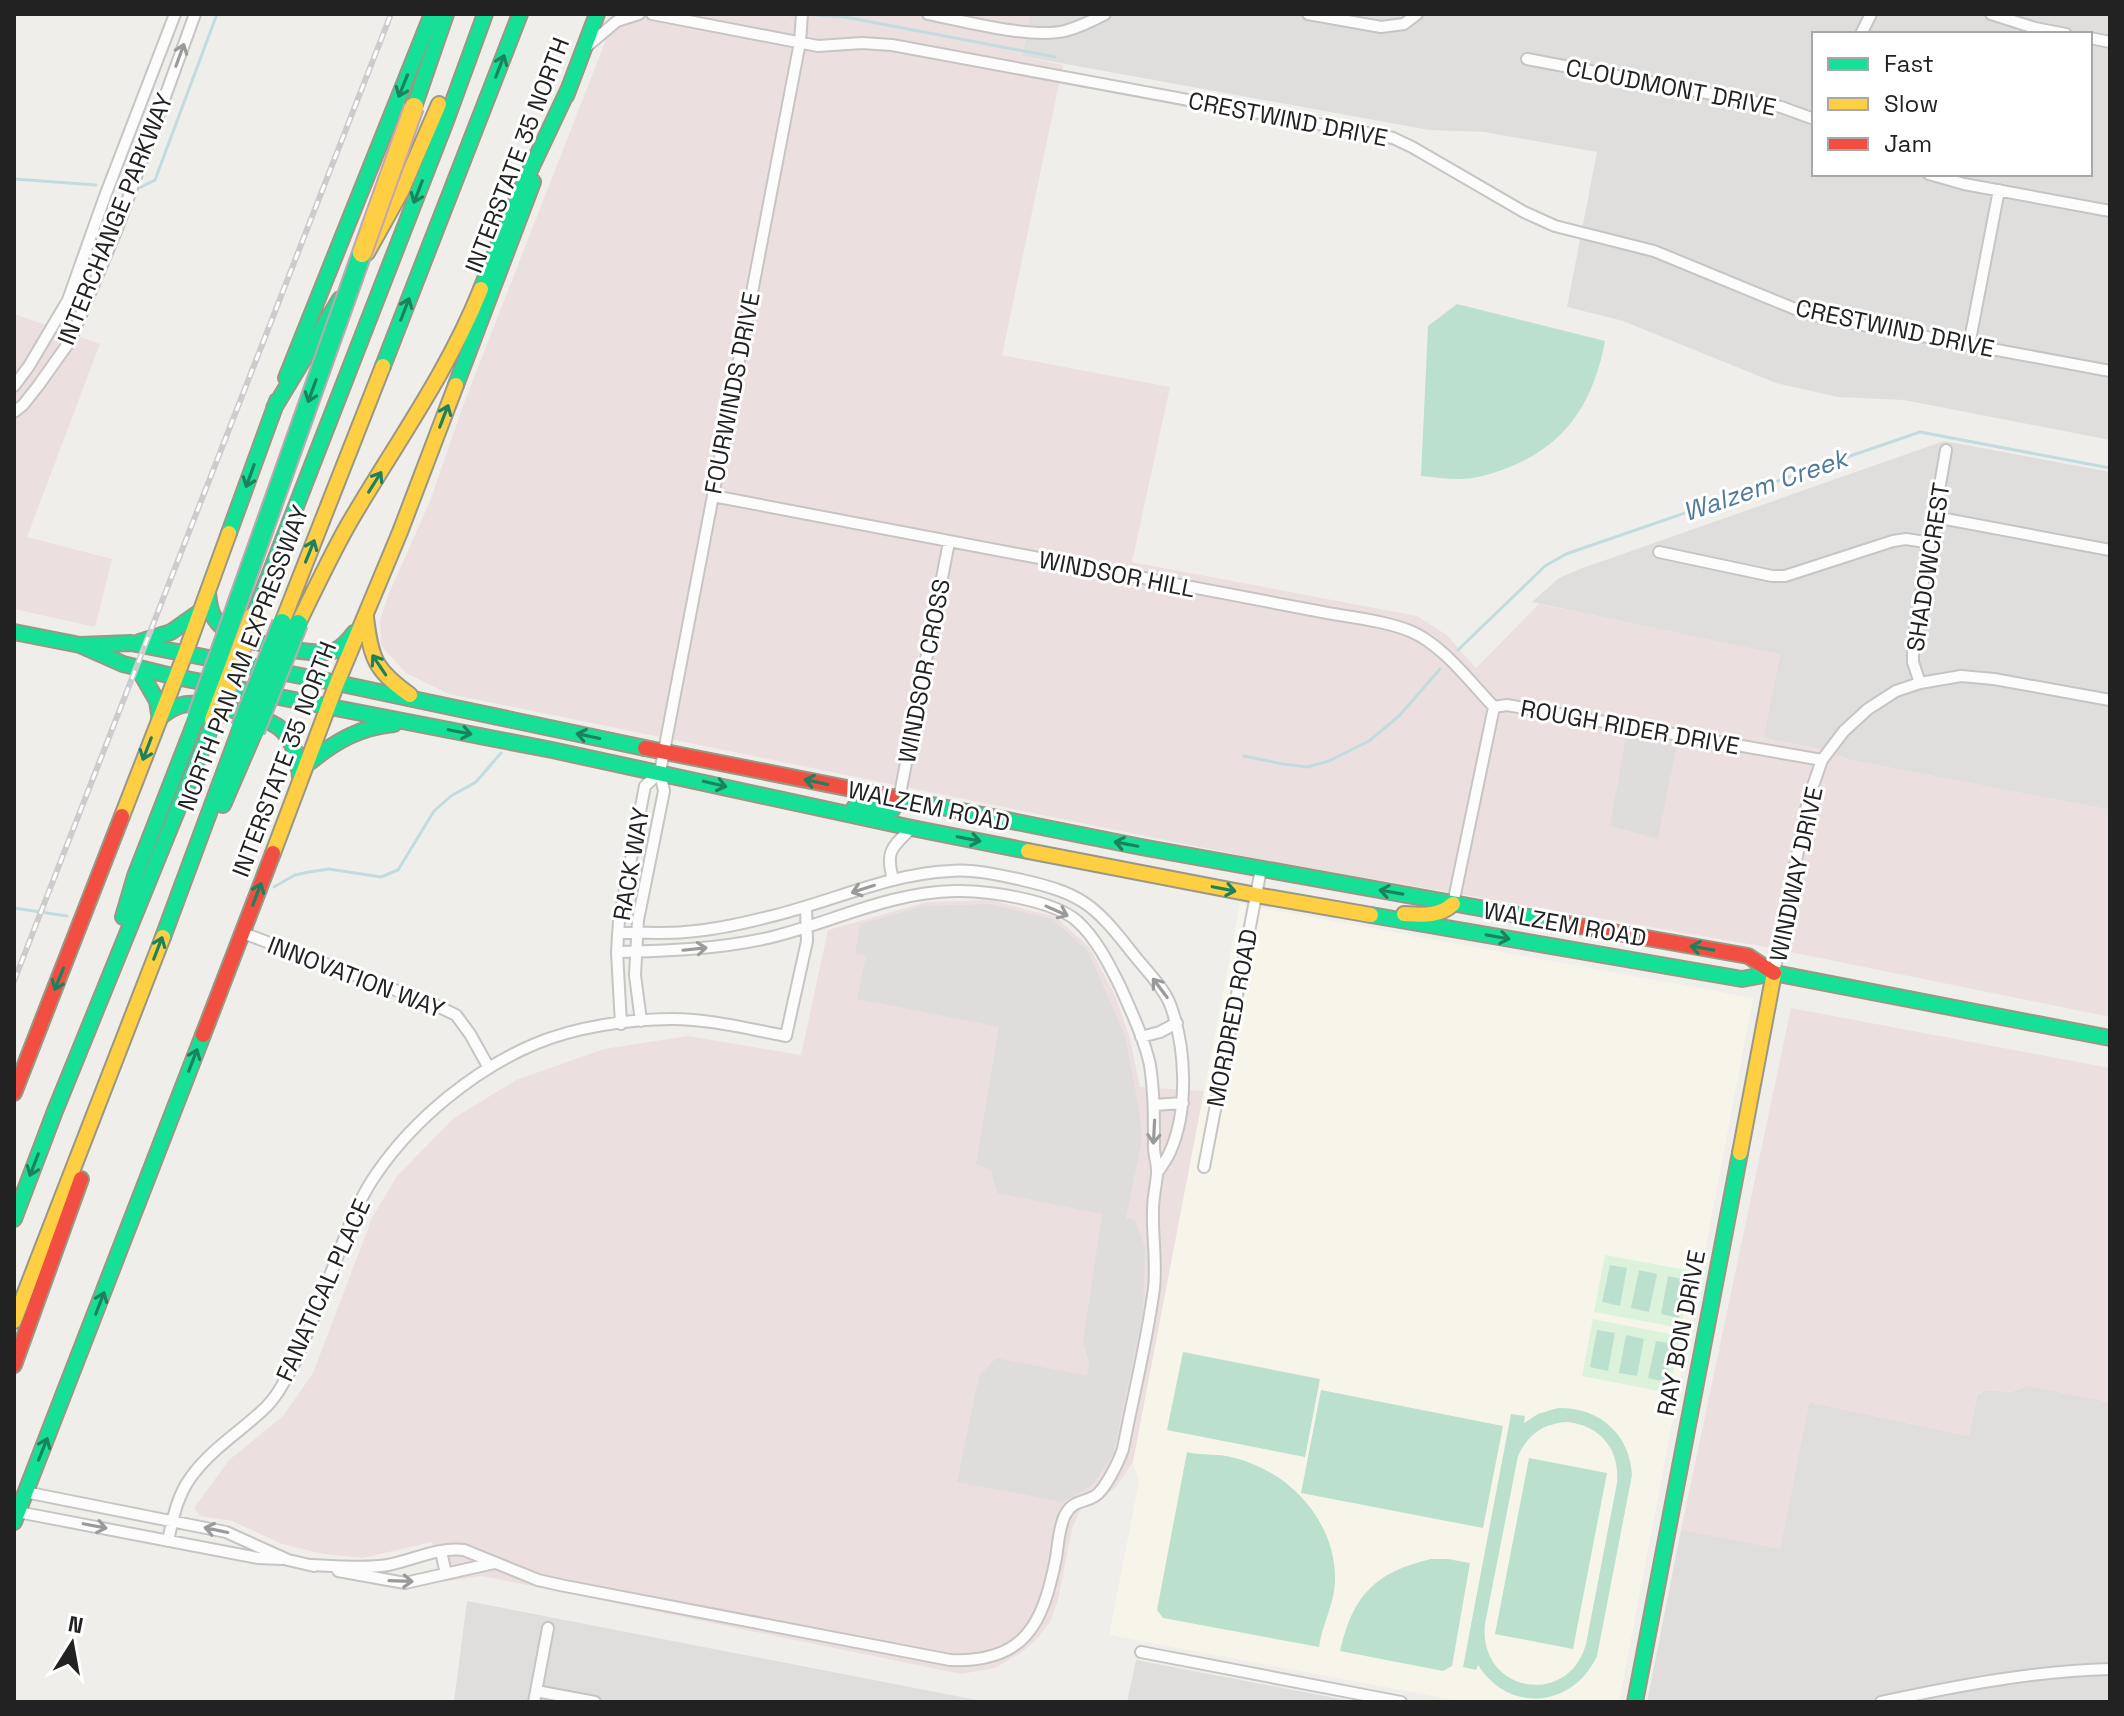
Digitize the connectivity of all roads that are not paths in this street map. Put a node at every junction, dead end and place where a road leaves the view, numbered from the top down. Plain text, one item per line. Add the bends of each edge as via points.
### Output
1 (175, 14) edge
2 (195, 14) edge
3 (432, 14) edge
4 (446, 14) edge
5 (483, 14) edge
6 (520, 14) edge
7 (597, 14) edge
8 (639, 14) edge
9 (652, 14) edge
10 (802, 14) edge
11 (928, 14) edge
12 (1105, 14) edge
13 (1308, 14) edge
14 (1417, 14) edge
15 (1871, 14) edge
16 (1991, 14) edge
17 (668, 15) edge
18 (1862, 32) edge
19 (2056, 32) edge
20 (800, 42) junction
21 (583, 50) junction
22 (1527, 59) dead end
23 (569, 88) junction
24 (1812, 118) edge
25 (1935, 176) edge
26 (1999, 190) junction
27 (2110, 211) edge
28 (1969, 345) junction
29 (2110, 371) edge
30 (14, 386) edge
31 (274, 408) junction
32 (14, 412) edge
33 (1946, 450) dead end
34 (713, 496) junction
35 (1935, 517) junction
36 (949, 542) junction
37 (1931, 543) junction
38 (2110, 550) edge
39 (1659, 552) dead end
40 (208, 590) junction
41 (201, 610) junction
42 (365, 616) junction
43 (290, 624) junction
44 (14, 632) edge
45 (131, 643) junction
46 (80, 645) junction
47 (185, 654) junction
48 (138, 668) junction
49 (176, 677) junction
50 (337, 683) junction
51 (1920, 683) junction
52 (417, 699) junction
53 (2110, 700) edge
54 (328, 706) junction
55 (1494, 707) junction
56 (159, 718) junction
57 (206, 719) junction
58 (416, 723) junction
59 (665, 752) junction
60 (1822, 760) junction
61 (660, 772) junction
62 (303, 773) junction
63 (899, 799) junction
64 (806, 805) junction
65 (912, 828) junction
66 (1261, 869) junction
67 (893, 879) junction
68 (1256, 895) junction
69 (1453, 904) junction
70 (806, 908) junction
71 (1360, 913) junction
72 (808, 927) junction
73 (637, 932) junction
74 (243, 933) junction
75 (618, 933) junction
76 (617, 952) junction
77 (635, 952) junction
78 (1774, 973) junction
79 (641, 1021) junction
80 (1177, 1023) junction
81 (621, 1024) junction
82 (1141, 1037) junction
83 (2110, 1038) edge
84 (122, 1042) junction
85 (489, 1068) junction
86 (14, 1093) edge
87 (1183, 1103) junction
88 (1154, 1105) junction
89 (1204, 1167) dead end
90 (1157, 1173) junction
91 (14, 1219) edge
92 (14, 1321) edge
93 (14, 1365) edge
94 (25, 1492) junction
95 (16, 1517) edge
96 (172, 1521) junction
97 (168, 1541) junction
98 (441, 1551) junction
99 (288, 1560) junction
100 (496, 1563) junction
101 (311, 1565) junction
102 (446, 1574) junction
103 (548, 1628) dead end
104 (1141, 1652) dead end
105 (2110, 1669) edge
106 (535, 1696) edge
107 (595, 1702) edge
108 (1401, 1702) edge
109 (1635, 1702) edge
110 (1881, 1702) edge

1 - 30 street, INTERCHANGE PARKWAY via 68,300
32 -> 2 street, INTERCHANGE PARKWAY via 70,341
3 -> 31 main road
4 -> 57 main road, bridge via 236,604
5 - 31 main road via 402,190
5 -> 57 main road, NORTH PAN AM EXPRESSWAY, bridge via 253,617
43 -> 6 main road, NORTH PAN AM EXPRESSWAY
7 - 21 main road, INTERSTATE 35 NORTH
8 - 21 street via 617,21
9 - 17 street, CRESTWIND DRIVE
10 - 20 street, FOURWINDS DRIVE
11 - 12 street via 1038,33 1063,31
13 - 14 street via 1381,27 1404,24
15 - 18 street
16 - 19 street
17 - 20 street, CRESTWIND DRIVE
20 - 28 street, CRESTWIND DRIVE via 892,45 1393,138 1566,230 1654,251 1800,311
20 - 34 street, FOURWINDS DRIVE
21 - 23 main road, INTERSTATE 35 NORTH
22 - 24 street, CLOUDMONT DRIVE via 1781,107
42 -> 23 main road, INTERSTATE 35 NORTH
43 -> 23 main road via 459,340
25 - 26 street
26 - 27 street
26 - 28 street
28 - 29 street, CRESTWIND DRIVE
31 -> 40 main road
33 - 35 street, SHADOWCREST
34 - 36 street, WINDSOR HILL
34 - 59 street, FOURWINDS DRIVE
35 - 37 street, SHADOWCREST
35 - 38 street
36 - 55 street, WINDSOR HILL via 1409,631 1429,641
36 - 63 street, WINDSOR CROSS
37 - 39 street via 1893,541 1785,576
37 - 51 street, SHADOWCREST via 1913,640
40 - 41 main road
40 - 42 main road via 210,610 223,630 303,652 335,650
41 - 45 main road via 162,637
41 - 47 main road
42 - 50 main road, INTERSTATE 35 NORTH
52 -> 42 main road via 375,664
84 -> 43 main road, NORTH PAN AM EXPRESSWAY, bridge
44 - 46 main road, WALZEM ROAD
45 - 46 main road, WALZEM ROAD
45 - 47 main road, WALZEM ROAD
46 - 48 main road, WALZEM ROAD
47 - 49 main road
47 - 50 main road, WALZEM ROAD
48 - 49 main road, WALZEM ROAD
48 - 56 main road via 157,701
49 - 54 main road, WALZEM ROAD
49 - 56 main road
50 - 52 main road, WALZEM ROAD
50 - 54 main road, INTERSTATE 35 NORTH
51 - 53 street, WINDWAY DRIVE via 1978,677
51 - 60 street, WINDWAY DRIVE via 1868,709
59 -> 52 main road, WALZEM ROAD
54 - 58 main road, WALZEM ROAD
54 - 62 main road, INTERSTATE 35 NORTH
55 - 60 street, ROUGH RIDER DRIVE via 1507,705
55 - 69 street, ROUGH RIDER DRIVE
56 - 62 main road via 172,708 201,704 272,721 294,745
56 -> 86 main road
57 -> 91 main road, NORTH PAN AM EXPRESSWAY
58 -> 61 main road, WALZEM ROAD
58 - 62 main road via 354,732 330,746
59 - 61 street, FOURWINDS DRIVE
63 -> 59 main road, WALZEM ROAD
60 - 78 street, WINDWAY DRIVE via 1808,800
61 -> 64 main road, WALZEM ROAD
61 - 73 street, RACK WAY via 664,791
61 - 75 street, RACK WAY via 645,786
74 -> 62 main road, INTERSTATE 35 NORTH
63 - 64 main road via 887,811
66 -> 63 main road, WALZEM ROAD
64 - 65 main road, WALZEM ROAD
65 - 67 street via 889,853
65 -> 68 main road, WALZEM ROAD
66 - 68 street, MORDRED ROAD
69 -> 66 main road, WALZEM ROAD
67 -> 70 street
80 -> 67 street via 1168,998 1113,928 1076,896 990,873 954,870
68 - 71 main road, WALZEM ROAD
68 - 89 street, MORDRED ROAD
69 - 71 main road via 1438,914
78 -> 69 main road, WALZEM ROAD via 1748,956
70 - 72 street
70 - 73 street via 683,933
71 -> 78 main road, WALZEM ROAD via 1742,979
77 -> 72 street via 724,946
72 - 79 street, FANATICAL PLACE via 786,1036 674,1019
72 -> 82 street via 923,893 986,892 1049,906 1075,920 1093,940 1113,971
73 - 75 street
73 - 77 street, RACK WAY
74 - 85 street, INNOVATION WAY via 456,1015
94 -> 74 main road, INTERSTATE 35 NORTH
75 - 76 street, RACK WAY
76 - 77 street
76 - 81 street, RACK WAY
77 - 79 street, RACK WAY
78 - 83 main road, WALZEM ROAD
78 - 109 main road, RAY BON DRIVE
79 - 81 street, FANATICAL PLACE
80 - 82 street
80 - 87 street
81 - 85 street, FANATICAL PLACE via 536,1044
82 - 88 street
84 - 92 main road, NORTH PAN AM EXPRESSWAY
84 - 93 main road via 71,1211
85 - 96 street, FANATICAL PLACE via 443,1101 376,1174 356,1209 283,1385 190,1478
87 - 88 street
87 - 90 street via 1170,1154
88 -> 90 street
90 - 100 street via 1154,1286 1123,1449 1099,1493 1073,1503 1063,1518 1043,1610 1013,1647 993,1657 950,1660 560,1585
94 - 95 main road, INTERSTATE 35 NORTH
94 - 96 street
95 -> 97 street
96 - 97 street, FANATICAL PLACE
99 -> 96 street via 226,1532
97 - 99 street
98 - 100 street via 464,1550
98 - 101 street via 385,1566
98 - 102 street
99 - 101 street
100 - 102 street
101 -> 102 street via 405,1583
103 - 106 street
104 - 108 street
105 - 110 street via 1958,1686
106 - 107 street

